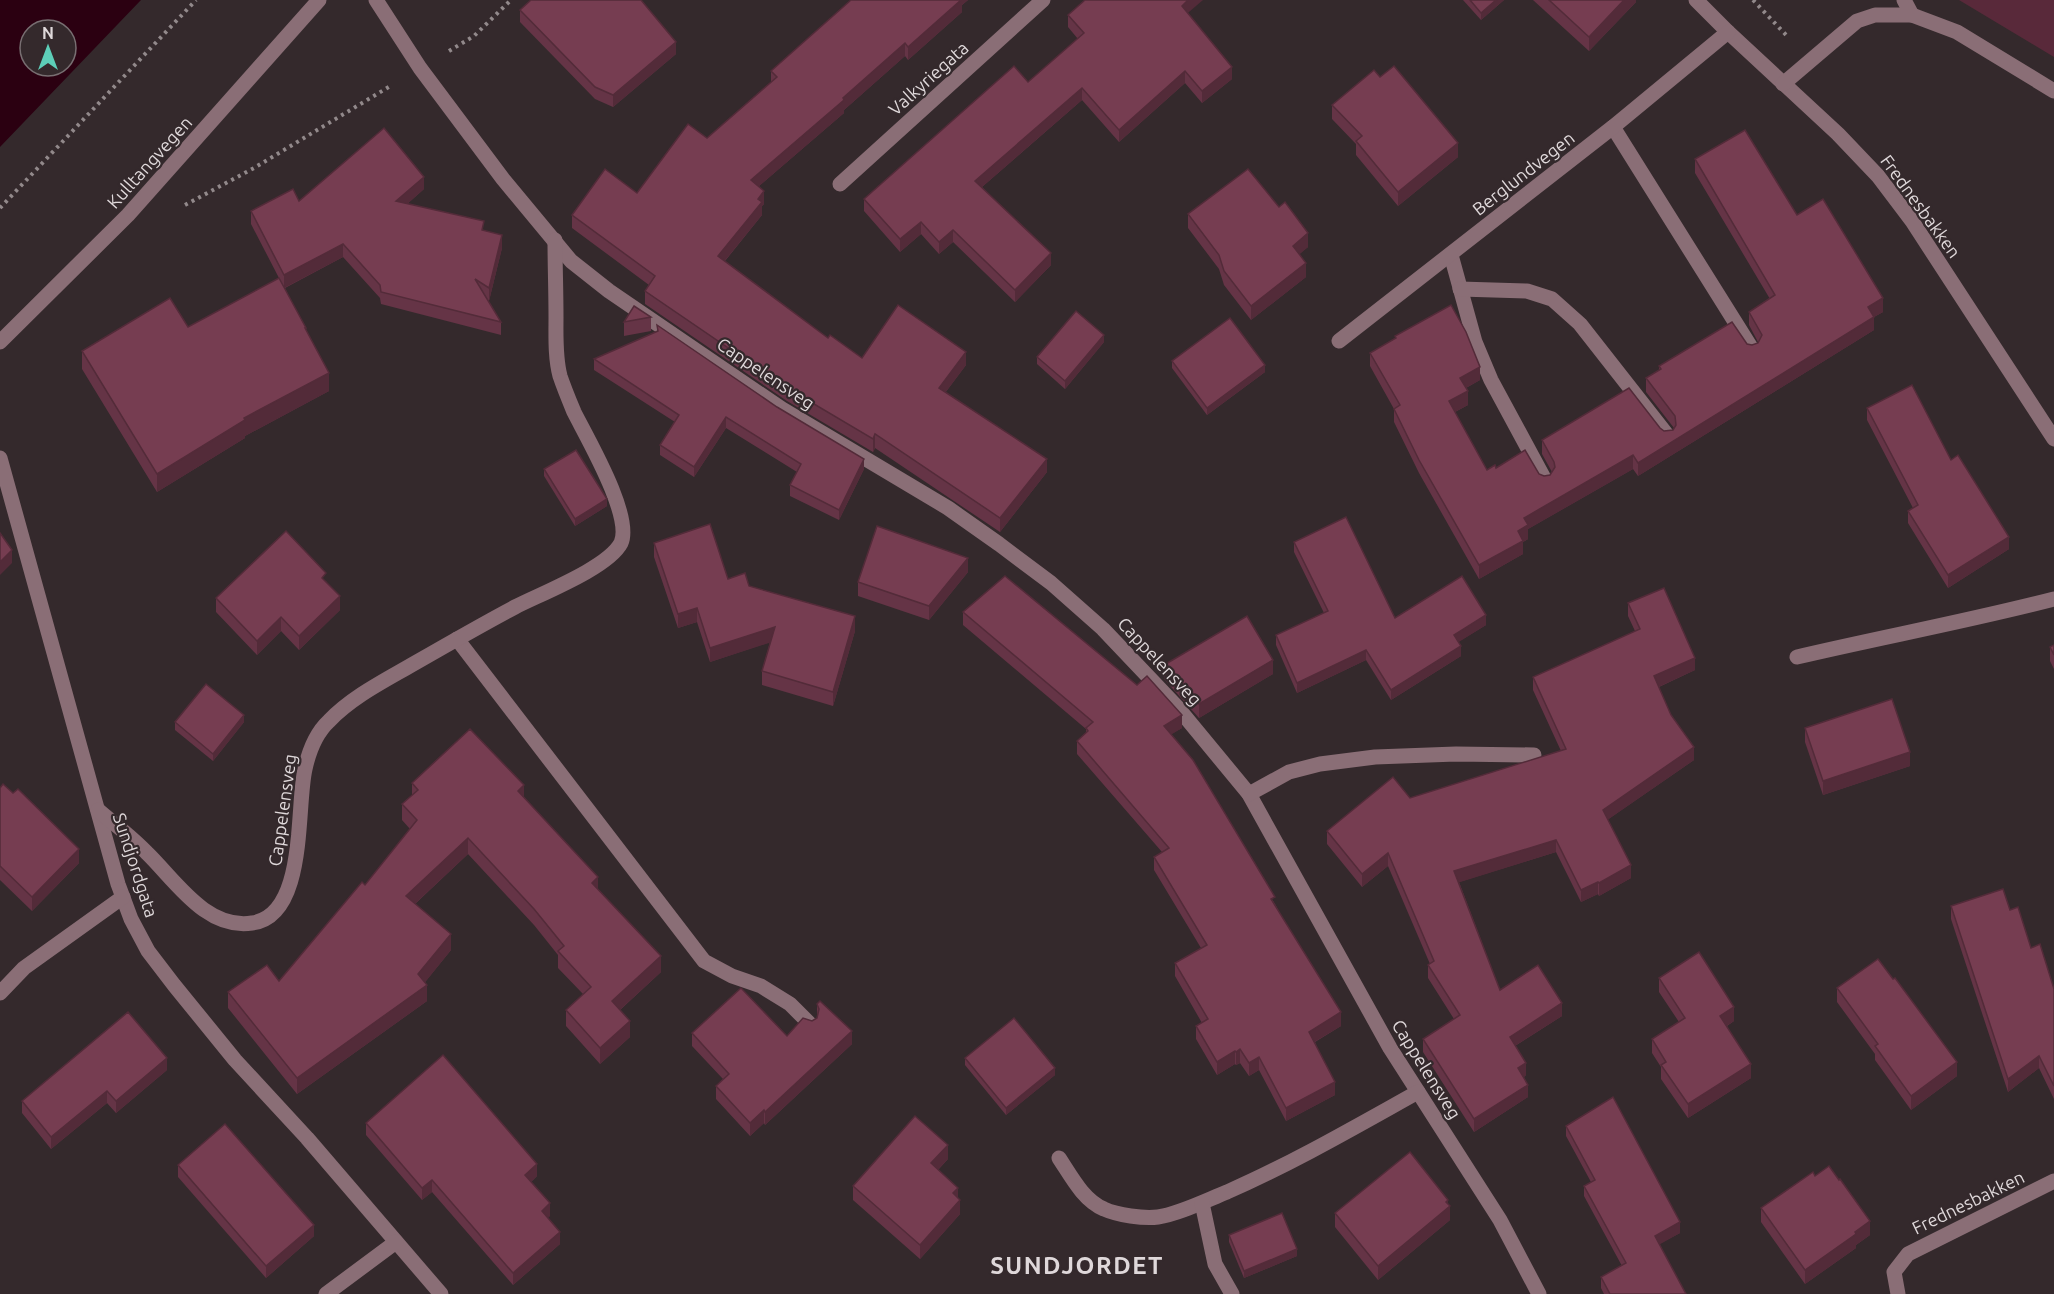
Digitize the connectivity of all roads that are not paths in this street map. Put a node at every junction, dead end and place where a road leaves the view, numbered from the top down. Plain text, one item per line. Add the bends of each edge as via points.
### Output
1 (319, 0) edge
2 (376, 0) edge
3 (1043, 0) edge
4 (1696, 0) edge
5 (1904, 0) edge
6 (1912, 15) junction
7 (1728, 32) junction
8 (1783, 84) junction
9 (2054, 91) edge
10 (1613, 127) junction
11 (840, 184) dead end
12 (555, 240) junction
13 (1450, 255) junction
14 (1460, 289) junction
15 (1339, 341) dead end
16 (0, 342) edge
17 (1752, 349) edge
18 (1667, 435) edge
19 (2054, 439) edge
20 (0, 458) edge
21 (1545, 480) edge
22 (2054, 599) edge
23 (457, 639) junction
24 (1797, 657) dead end
25 (1534, 755) dead end
26 (1249, 794) junction
27 (98, 810) junction
28 (123, 897) junction
29 (0, 993) edge
30 (810, 1024) edge
31 (1418, 1092) junction
32 (1059, 1158) dead end
33 (2054, 1181) edge
34 (1202, 1203) junction
35 (396, 1242) junction
36 (326, 1294) edge
37 (441, 1294) edge
38 (1232, 1294) edge
39 (1539, 1294) edge
40 (1898, 1294) edge

1 - 16 street, Kulltangvegen via 128,215
2 - 12 street, Cappelensveg via 420,68
3 - 11 street, Valkyriegata
4 - 7 street, Frednesbakken
5 - 6 street
6 - 8 street via 1875,15 1857,21
6 - 9 street via 1957,32
7 - 8 street, Frednesbakken
7 - 10 street, Berglundvegen
8 - 19 street, Frednesbakken via 1878,176 1912,221
10 - 13 street, Berglundvegen
10 - 17 street
12 - 23 street, Cappelensveg via 560,375 623,520 621,542 582,574
12 - 26 street, Cappelensveg via 571,261 609,291 782,409 948,508 1051,583 1103,629 1178,708
13 - 14 street
13 - 15 street, Berglundvegen
14 - 18 street via 1527,291 1552,299 1580,324
14 - 21 street via 1491,380
20 - 27 street, Sundjordgata
22 - 24 street
23 - 27 street, Cappelensveg via 363,694 328,721 312,744 304,771 292,878 273,914 253,923 232,923 211,914
23 - 30 street via 704,961 761,986 790,1004
25 - 26 street via 1375,757 1320,764 1289,772
26 - 31 street, Cappelensveg
27 - 28 street, Sundjordgata
28 - 29 street via 24,968
28 - 35 street, Sundjordgata via 148,951 174,985
31 - 34 street via 1270,1173
31 - 39 street, Cappelensveg via 1500,1220
32 - 34 street via 1077,1186 1104,1209 1158,1217
33 - 40 street, Frednesbakken via 1908,1254 1894,1272
34 - 38 street via 1215,1264
35 - 36 street
35 - 37 street, Sundjordgata

